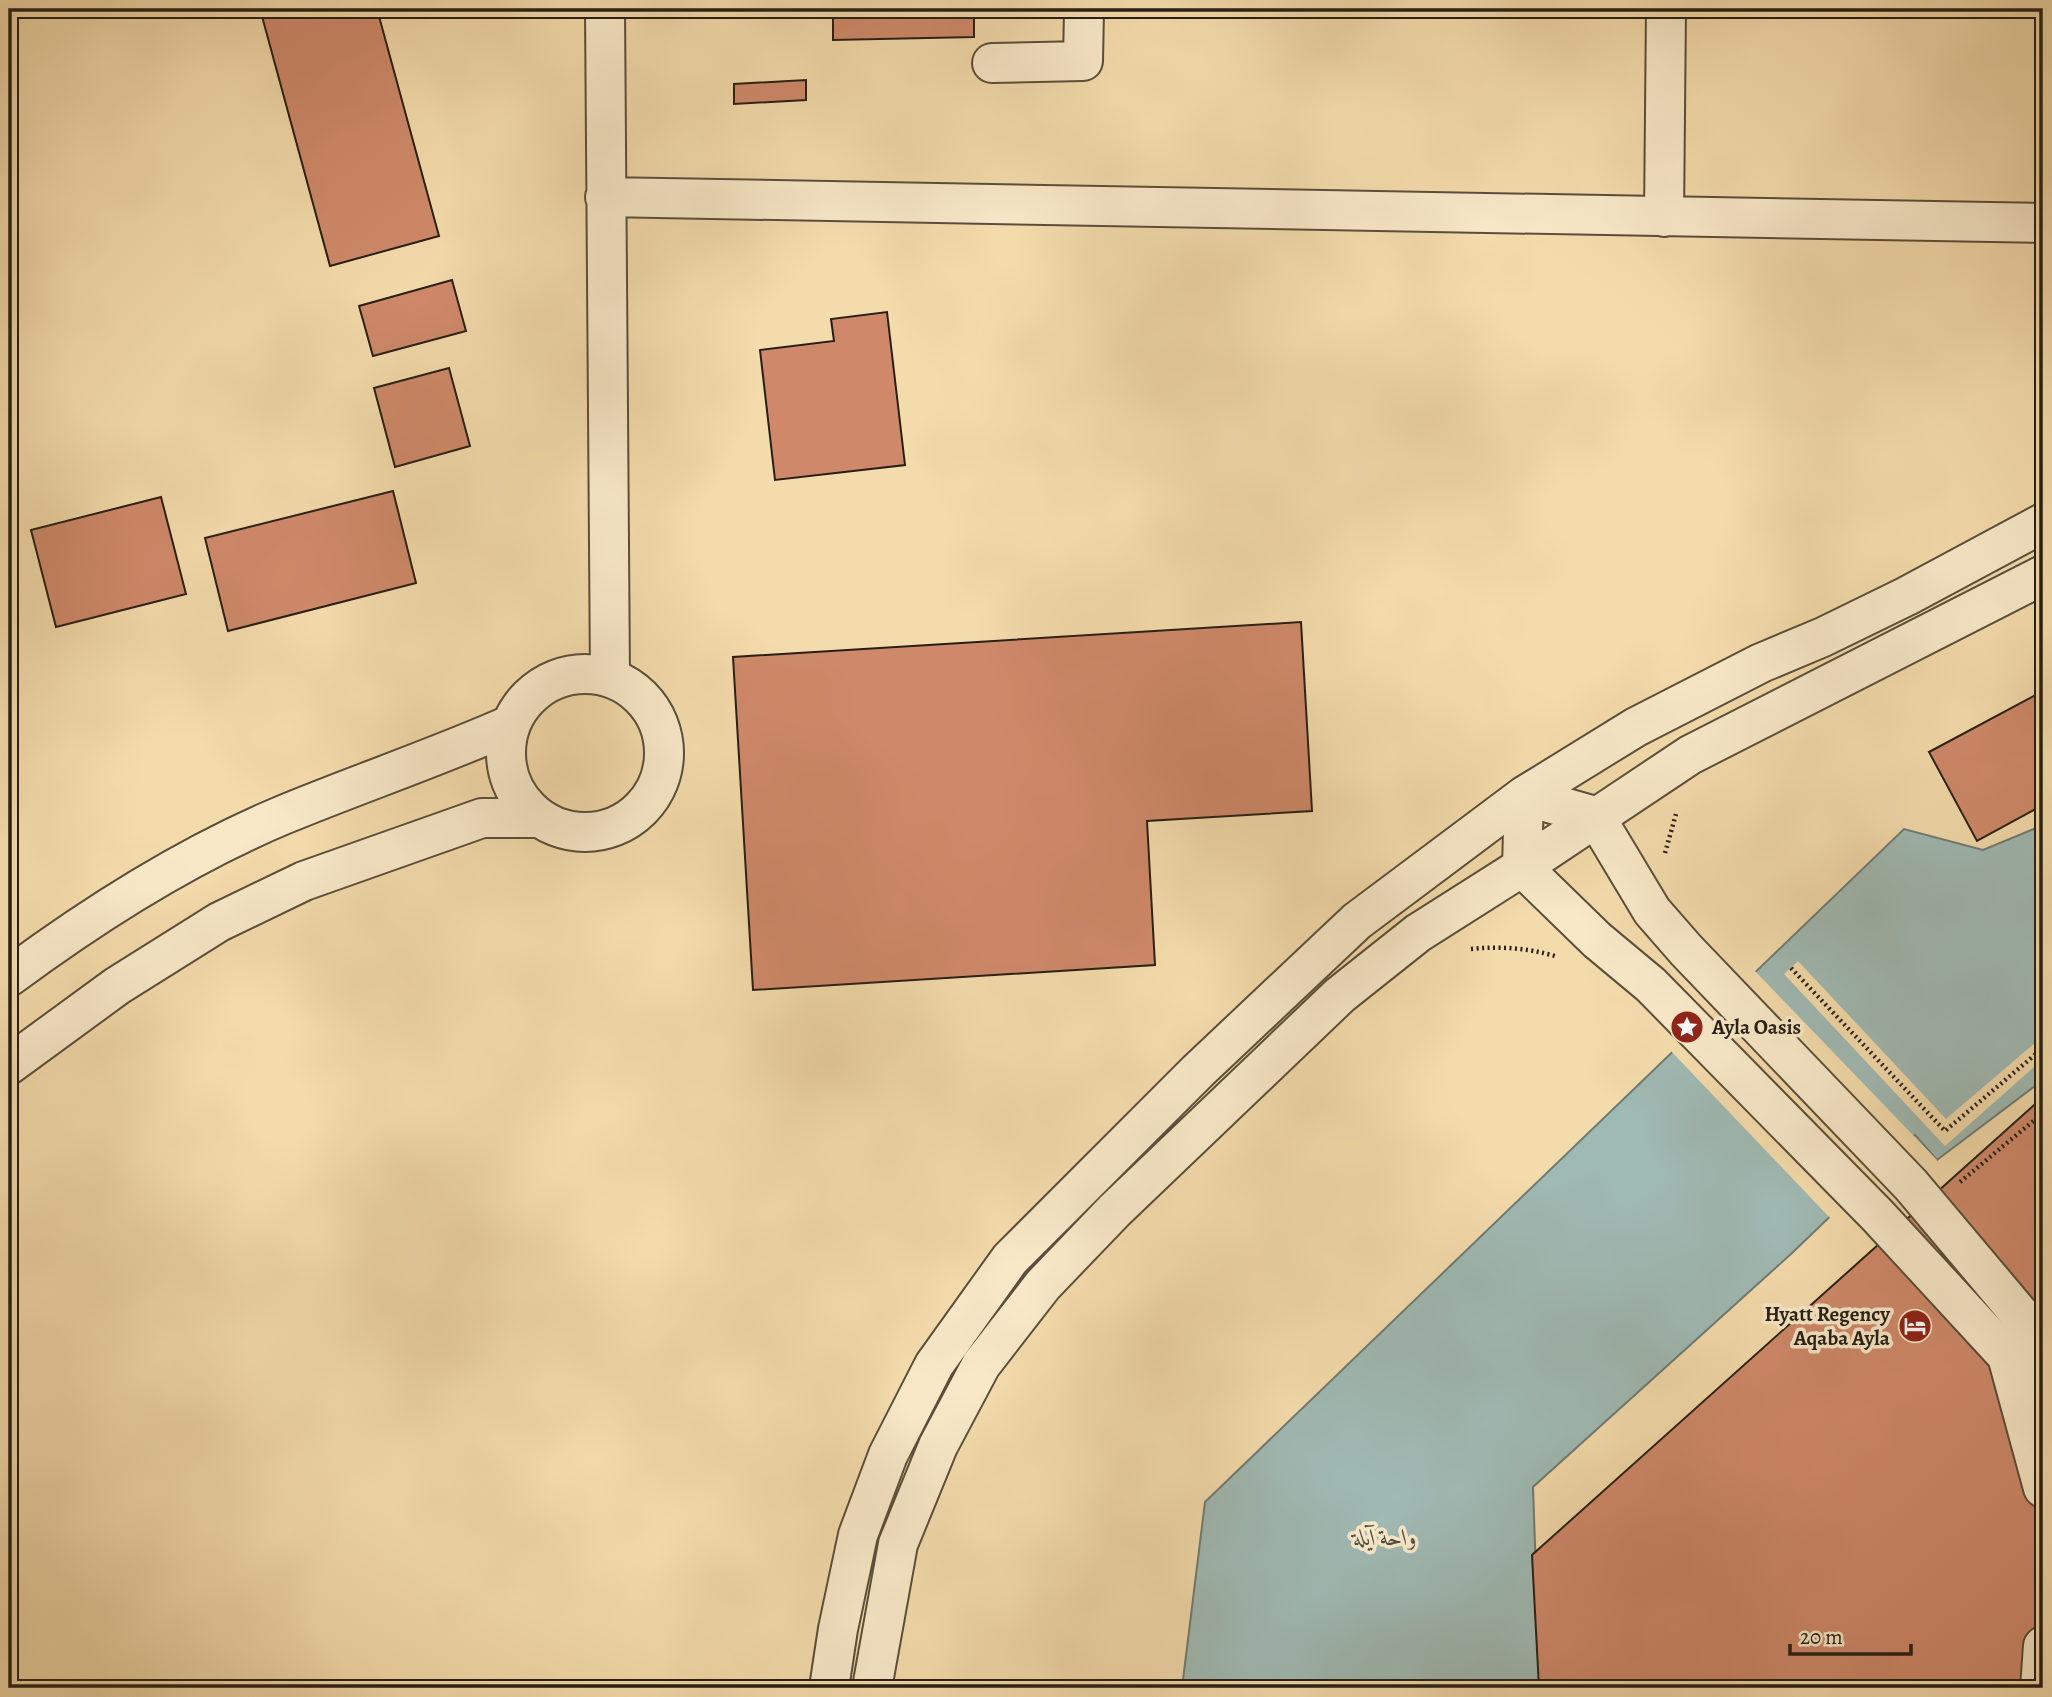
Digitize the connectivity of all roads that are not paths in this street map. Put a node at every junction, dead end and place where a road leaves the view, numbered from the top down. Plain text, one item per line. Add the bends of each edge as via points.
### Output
1 (605, 9) edge
2 (1084, 9) edge
3 (1666, 9) edge
4 (992, 63) dead end
5 (605, 197) junction
6 (1664, 217) junction
7 (2043, 223) edge
8 (2043, 523) edge
9 (2043, 575) edge
10 (1761, 663) junction
11 (610, 678) junction
12 (1782, 706) junction
13 (510, 725) junction
14 (1524, 796) junction
15 (1595, 816) junction
16 (537, 818) junction
17 (1521, 867) junction
18 (9, 977) edge
19 (9, 1065) edge
20 (2043, 1366) edge
21 (2043, 1488) edge
22 (2043, 1646) edge
23 (829, 1688) edge
24 (872, 1688) edge
25 (2040, 1688) edge

1 - 5 street
2 - 4 street via 1083,61
3 - 6 street
5 - 6 street
5 - 11 street
6 - 7 street
8 - 10 street via 1908,596
9 - 12 street
10 - 12 street
10 - 14 street via 1636,727
11 - 13 street via 586,673 550,682 522,704
11 - 16 street via 634,690 658,723 664,764 656,790 640,812 616,827 589,833 562,830
12 - 15 street via 1690,755
13 - 16 street via 504,750 508,775 518,798
13 - 18 street via 281,816 182,864 75,928
14 - 15 street
14 - 17 street
14 - 23 street via 1357,921 1198,1070 1010,1259 934,1365 888,1455 858,1535
15 - 17 street
15 - 20 street via 1652,911 1911,1185 2033,1330
16 - 19 street via 482,818 304,881 219,922 117,986
17 - 21 street via 1651,985 1878,1216 2007,1356
17 - 24 street via 1418,933 1340,995 1043,1285 981,1365 938,1446 898,1544
22 - 25 street

